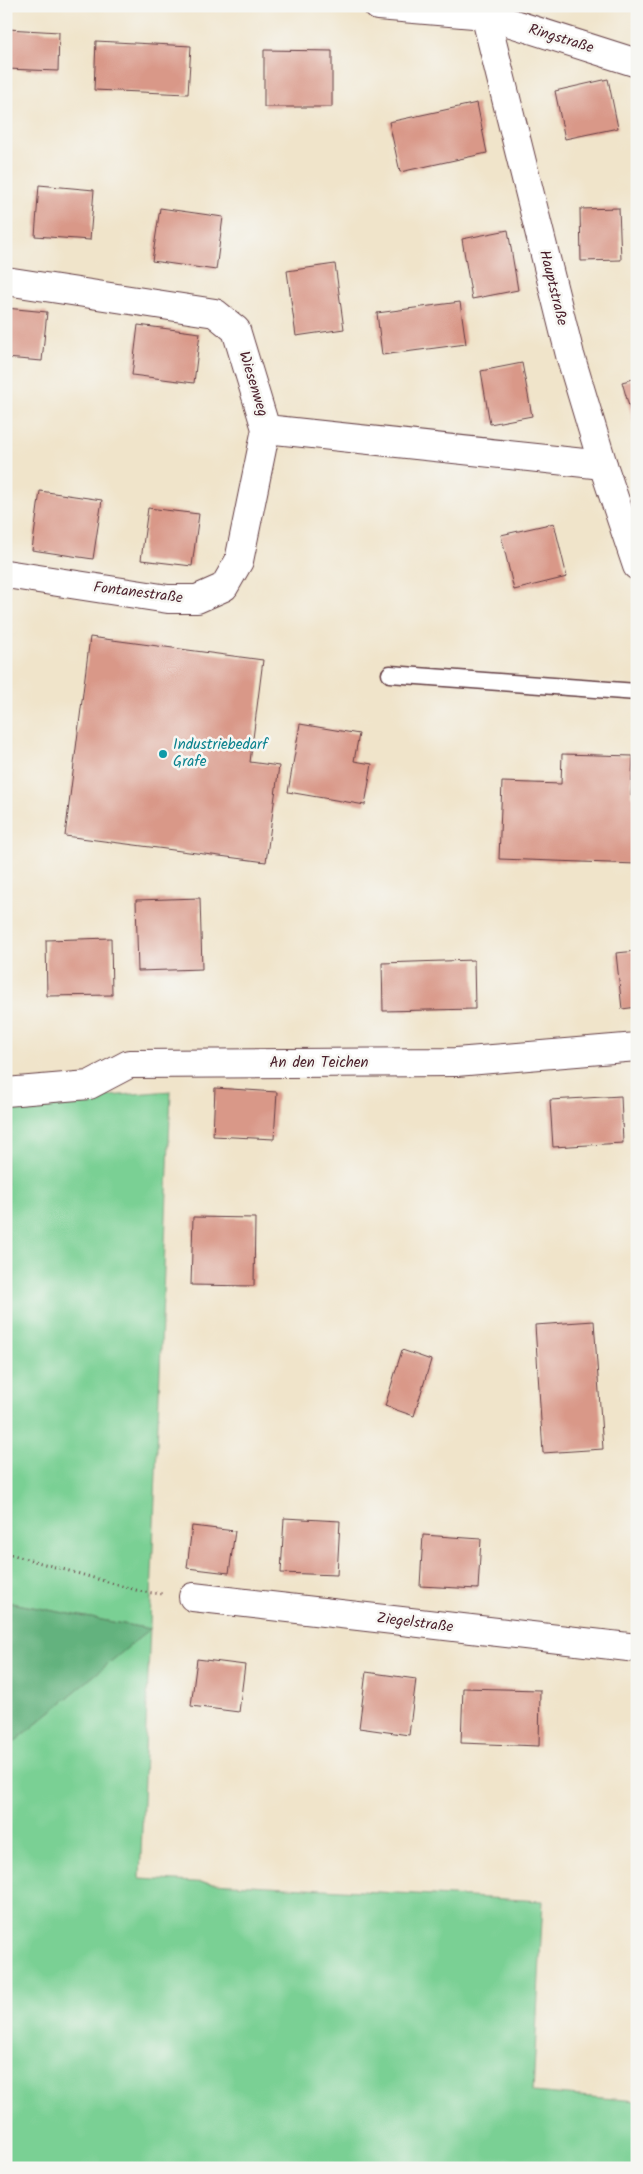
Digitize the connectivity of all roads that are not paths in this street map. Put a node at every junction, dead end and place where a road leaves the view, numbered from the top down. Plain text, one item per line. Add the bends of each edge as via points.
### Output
1 (378, 6) edge
2 (484, 11) edge
3 (637, 63) edge
4 (6, 281) edge
5 (266, 429) junction
6 (603, 465) junction
7 (637, 566) edge
8 (6, 574) edge
9 (390, 674) dead end
10 (637, 692) edge
11 (637, 1047) edge
12 (6, 1092) edge
13 (193, 1597) road end
14 (637, 1648) edge

1 - 2 street, Ringstraße
2 - 3 street, Ringstraße
2 - 6 street, Hauptstraße via 570,355
4 - 5 street, Wiesenweg via 215,313 236,330
5 - 6 street, Wiesenweg
5 - 8 street, Fontanestraße via 239,561 224,587 197,599 168,600
6 - 7 street, Hauptstraße
9 - 10 lane
11 - 12 street, An den Teichen via 456,1062 129,1064 89,1085
13 - 14 street, Ziegelstraße

